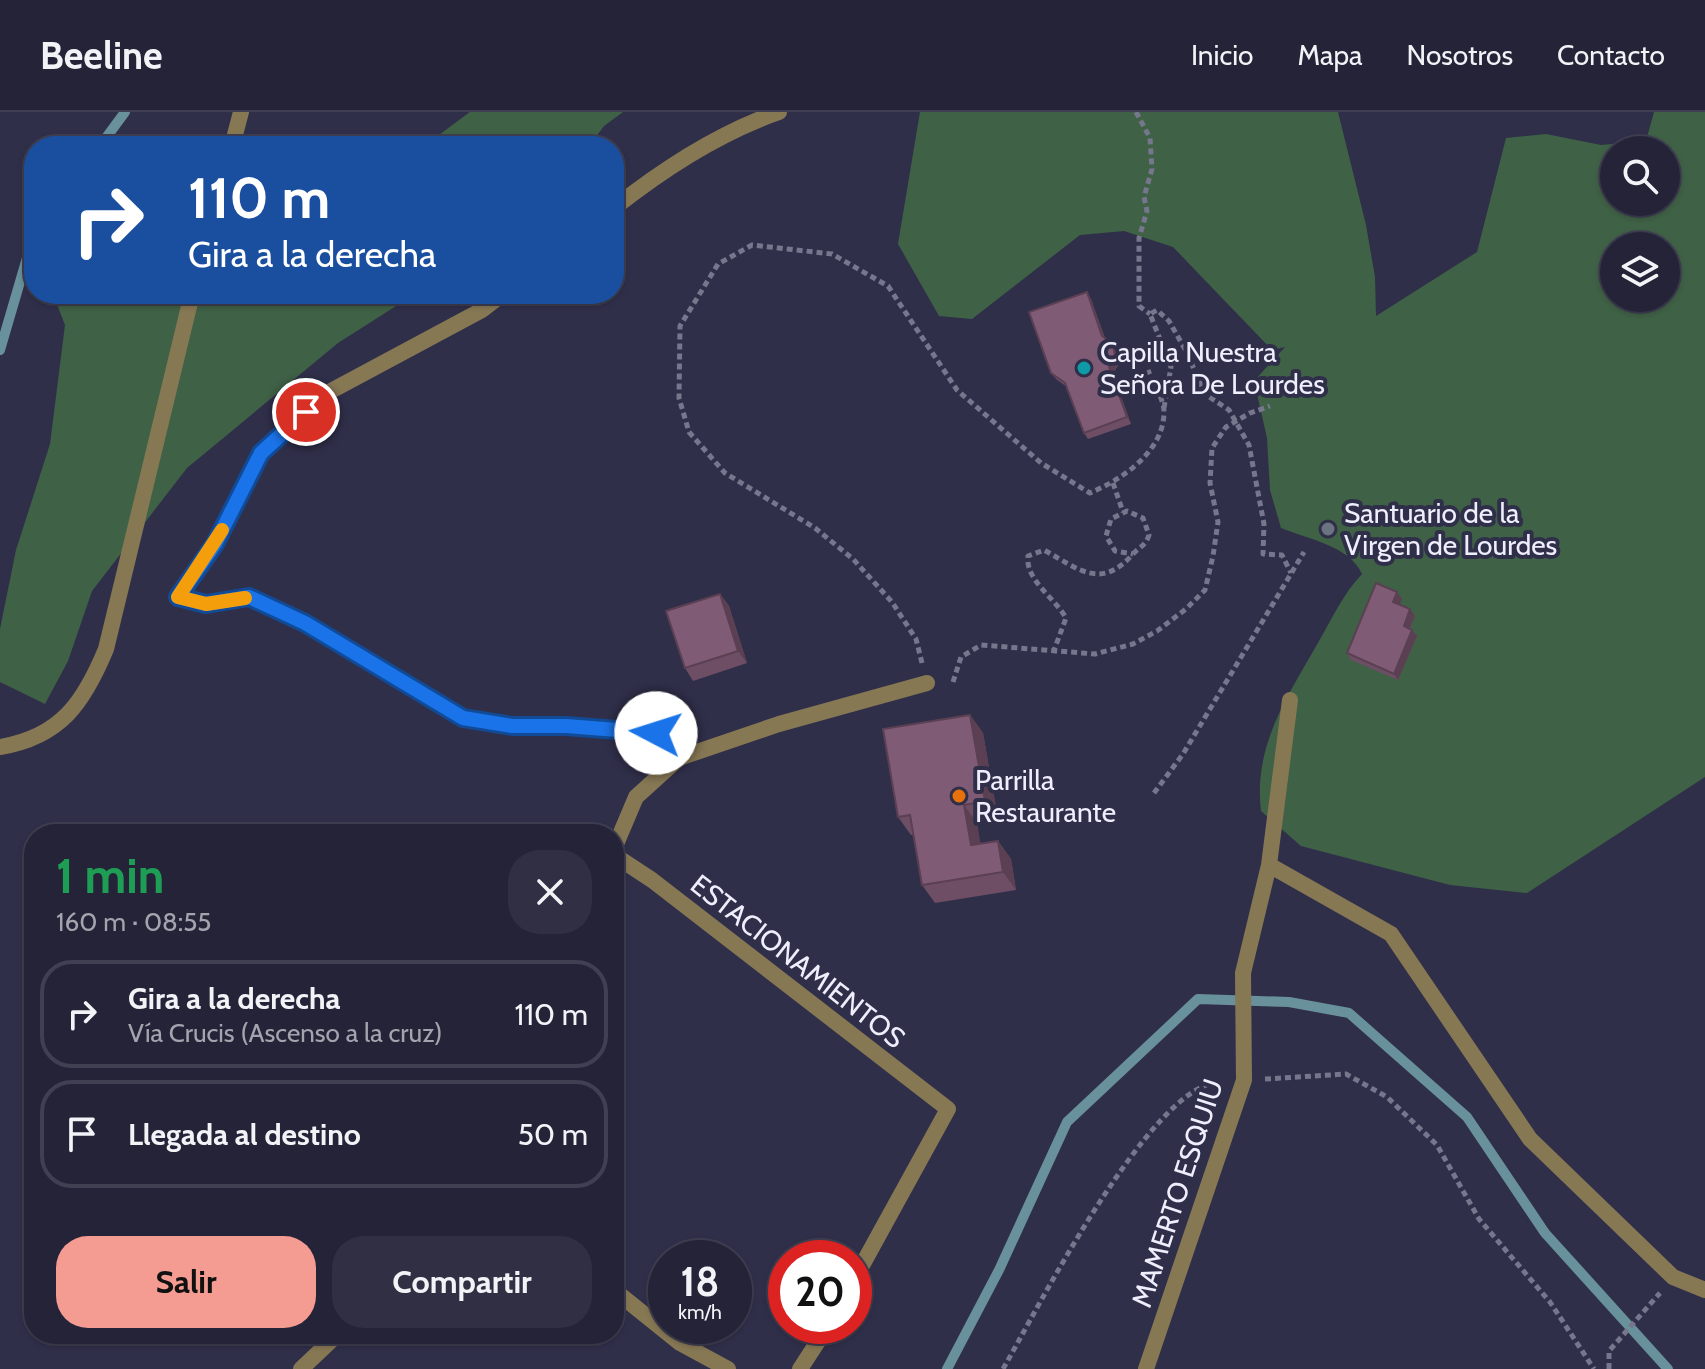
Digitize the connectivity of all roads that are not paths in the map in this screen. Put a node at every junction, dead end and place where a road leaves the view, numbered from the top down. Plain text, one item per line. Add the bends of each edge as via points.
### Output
1 (241, 112) edge
2 (779, 112) edge
3 (235, 136) edge
4 (624, 200) edge
5 (190, 304) edge
6 (490, 304) edge
7 (927, 683) road end
8 (1290, 700) dead end
9 (0, 747) edge
10 (679, 758) junction
11 (624, 825) edge
12 (624, 862) edge
13 (1269, 865) junction
14 (872, 1247) edge
15 (1705, 1290) edge
16 (624, 1298) edge
17 (327, 1344) edge
18 (816, 1344) edge
19 (301, 1369) edge
20 (728, 1369) edge
21 (800, 1369) edge
22 (1146, 1369) edge

1 - 3 street
2 - 4 street via 646,182
5 - 9 street via 106,649 94,678 56,725 21,744
6 - 10 street via 329,392 261,453 215,544 178,597 206,604 249,597 305,623 463,718 512,726 656,733
7 - 10 street
8 - 13 street, MAMERTO ESQUIU
10 - 11 street via 636,797
12 - 14 street, ESTACIONAMIENTOS via 948,1109
13 - 15 street via 1391,934 1530,1139 1673,1277
13 - 22 street, MAMERTO ESQUIU via 1243,973 1244,1080
16 - 20 street via 680,1343
17 - 19 street
18 - 21 street

